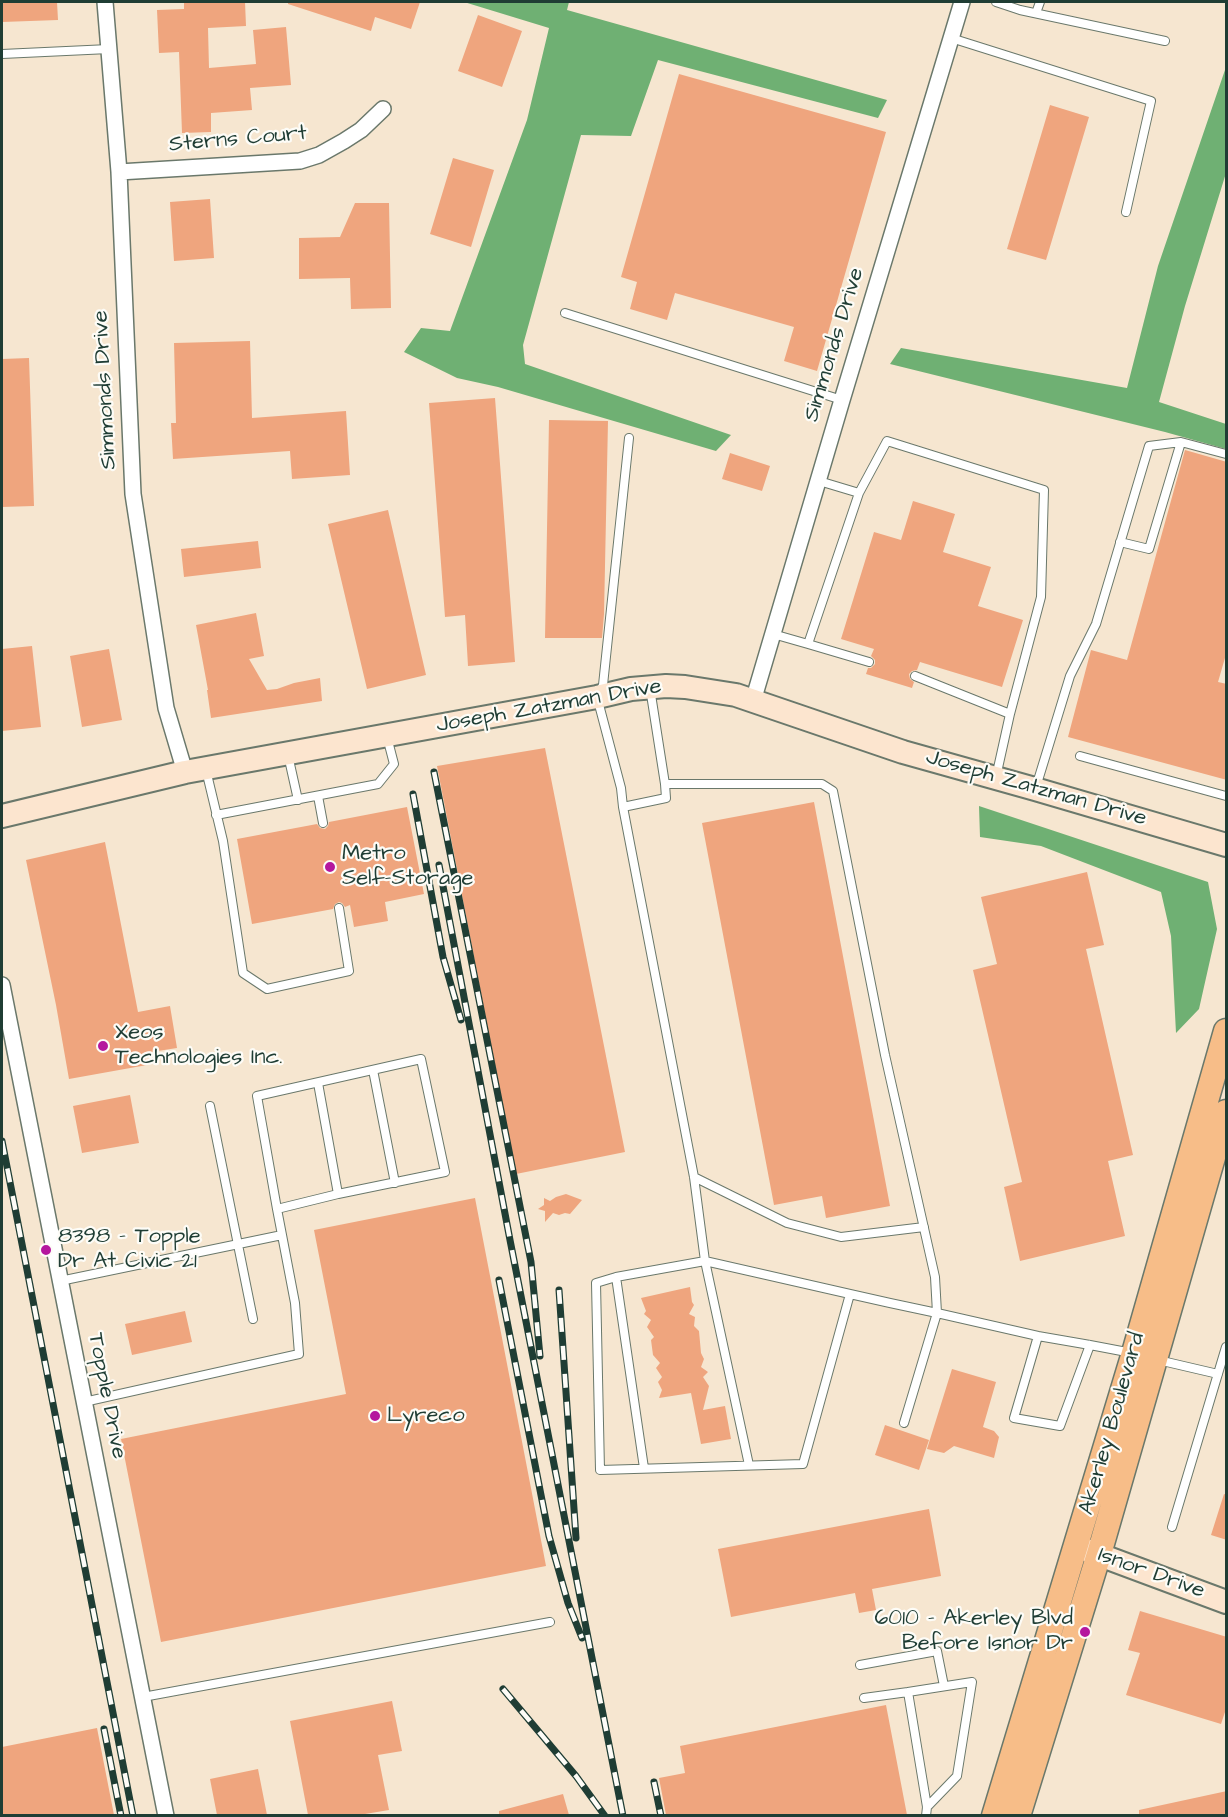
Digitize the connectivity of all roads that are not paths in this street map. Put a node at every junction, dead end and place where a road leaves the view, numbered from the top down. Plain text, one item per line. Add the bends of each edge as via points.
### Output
1 (105, 2) edge
2 (962, 2) edge
3 (996, 2) edge
4 (1040, 2) edge
5 (1036, 13) junction
6 (951, 38) junction
7 (1166, 41) dead end
8 (109, 49) junction
9 (2, 54) edge
10 (383, 109) dead end
11 (119, 172) junction
12 (1126, 212) dead end
13 (565, 313) dead end
14 (842, 400) junction
15 (629, 438) dead end
16 (1181, 442) junction
17 (1227, 454) edge
18 (819, 480) junction
19 (860, 493) junction
20 (1120, 542) junction
21 (773, 634) junction
22 (808, 644) junction
23 (869, 662) dead end
24 (915, 676) dead end
25 (649, 687) junction
26 (597, 697) junction
27 (753, 701) junction
28 (1010, 714) junction
29 (386, 736) junction
30 (288, 753) junction
31 (1080, 756) dead end
32 (196, 770) junction
33 (996, 778) junction
34 (665, 784) junction
35 (1035, 789) junction
36 (318, 796) junction
37 (1227, 796) edge
38 (298, 800) junction
39 (623, 807) junction
40 (216, 815) junction
41 (2, 816) edge
42 (323, 823) dead end
43 (1226, 841) edge
44 (339, 908) dead end
45 (2, 985) edge
46 (1227, 1031) edge
47 (373, 1070) junction
48 (318, 1083) junction
49 (210, 1106) dead end
50 (1227, 1112) edge
51 (694, 1177) junction
52 (395, 1182) junction
53 (338, 1194) junction
54 (277, 1209) junction
55 (924, 1227) junction
56 (282, 1235) junction
57 (238, 1245) junction
58 (705, 1261) junction
59 (616, 1277) junction
60 (60, 1281) junction
61 (850, 1294) junction
62 (937, 1313) junction
63 (254, 1319) dead end
64 (1038, 1336) junction
65 (1090, 1345) junction
66 (1227, 1347) edge
67 (1144, 1356) junction
68 (1218, 1374) junction
69 (84, 1402) junction
70 (904, 1423) dead end
71 (749, 1465) junction
72 (644, 1468) junction
73 (1172, 1527) dead end
74 (1088, 1550) junction
75 (1227, 1602) edge
76 (550, 1622) dead end
77 (860, 1665) dead end
78 (944, 1686) junction
79 (908, 1692) junction
80 (143, 1697) junction
81 (864, 1698) dead end
82 (927, 1811) edge
83 (166, 1815) edge
84 (994, 1815) edge
85 (1018, 1815) edge

1 - 8 street, Simmonds Drive
2 - 6 street, Simmonds Drive
3 - 5 lane
4 - 5 lane
5 - 7 lane
6 - 12 lane via 1151,101
6 - 14 street, Simmonds Drive
8 - 9 lane
8 - 11 street, Simmonds Drive
10 - 11 street, Sterns Court via 344,141 300,161
11 - 32 street, Simmonds Drive via 134,494 166,708
13 - 14 lane
14 - 18 street, Simmonds Drive
15 - 26 lane via 603,686
16 - 17 lane
16 - 20 lane via 1149,446
16 - 20 lane via 1149,549
18 - 19 lane
18 - 21 street, Simmonds Drive
19 - 22 lane
19 - 28 lane via 887,441 1044,489 1041,597
20 - 35 lane via 1096,624 1070,676
21 - 22 lane
21 - 27 street, Simmonds Drive
22 - 23 lane
24 - 28 lane
25 - 26 street, Joseph Zatzman Drive
25 - 27 street, Joseph Zatzman Drive via 685,687
25 - 34 lane
26 - 29 street, Joseph Zatzman Drive
26 - 39 lane
27 - 33 street, Joseph Zatzman Drive via 903,752
28 - 33 lane
29 - 30 street, Joseph Zatzman Drive
29 - 36 lane via 394,765 378,784
30 - 32 street, Joseph Zatzman Drive
30 - 38 lane
31 - 37 lane
32 - 40 lane
32 - 41 street, Joseph Zatzman Drive
33 - 35 street, Joseph Zatzman Drive
34 - 39 lane via 666,798
34 - 55 lane via 822,784 832,791
35 - 43 street, Joseph Zatzman Drive
36 - 38 lane
36 - 42 lane
38 - 40 lane
39 - 51 lane
40 - 44 lane via 243,973 267,988 349,971
45 - 60 street, Topple Drive
46 - 67 main road, Akerley Boulevard
47 - 48 lane
47 - 52 lane
47 - 52 lane via 421,1059 445,1172
48 - 53 lane
48 - 54 lane via 257,1096
49 - 57 lane
50 - 67 main road, Akerley Boulevard via 1215,1168
51 - 55 lane via 787,1223 841,1237
51 - 58 lane
52 - 53 lane
53 - 54 lane
54 - 56 lane
55 - 62 lane via 935,1277
56 - 57 lane
56 - 69 lane via 295,1303 299,1354
57 - 60 lane
57 - 63 lane
58 - 59 lane
58 - 61 lane
58 - 71 lane
59 - 72 lane
59 - 72 lane via 596,1283 600,1470
60 - 69 street, Topple Drive
61 - 62 lane
61 - 71 lane via 803,1464
62 - 64 lane
62 - 70 lane
64 - 65 lane
64 - 65 lane via 1014,1418 1060,1426
65 - 67 lane
66 - 68 lane
67 - 68 lane
67 - 74 main road, Akerley Boulevard
68 - 73 lane
69 - 80 street, Topple Drive
71 - 72 lane
74 - 75 street, Isnor Drive
74 - 84 main road, Akerley Boulevard
74 - 85 main road, Akerley Boulevard
76 - 80 lane
77 - 78 lane via 938,1651
78 - 79 lane
78 - 82 lane via 972,1682 957,1776
79 - 81 lane
79 - 82 lane
80 - 83 street, Topple Drive

